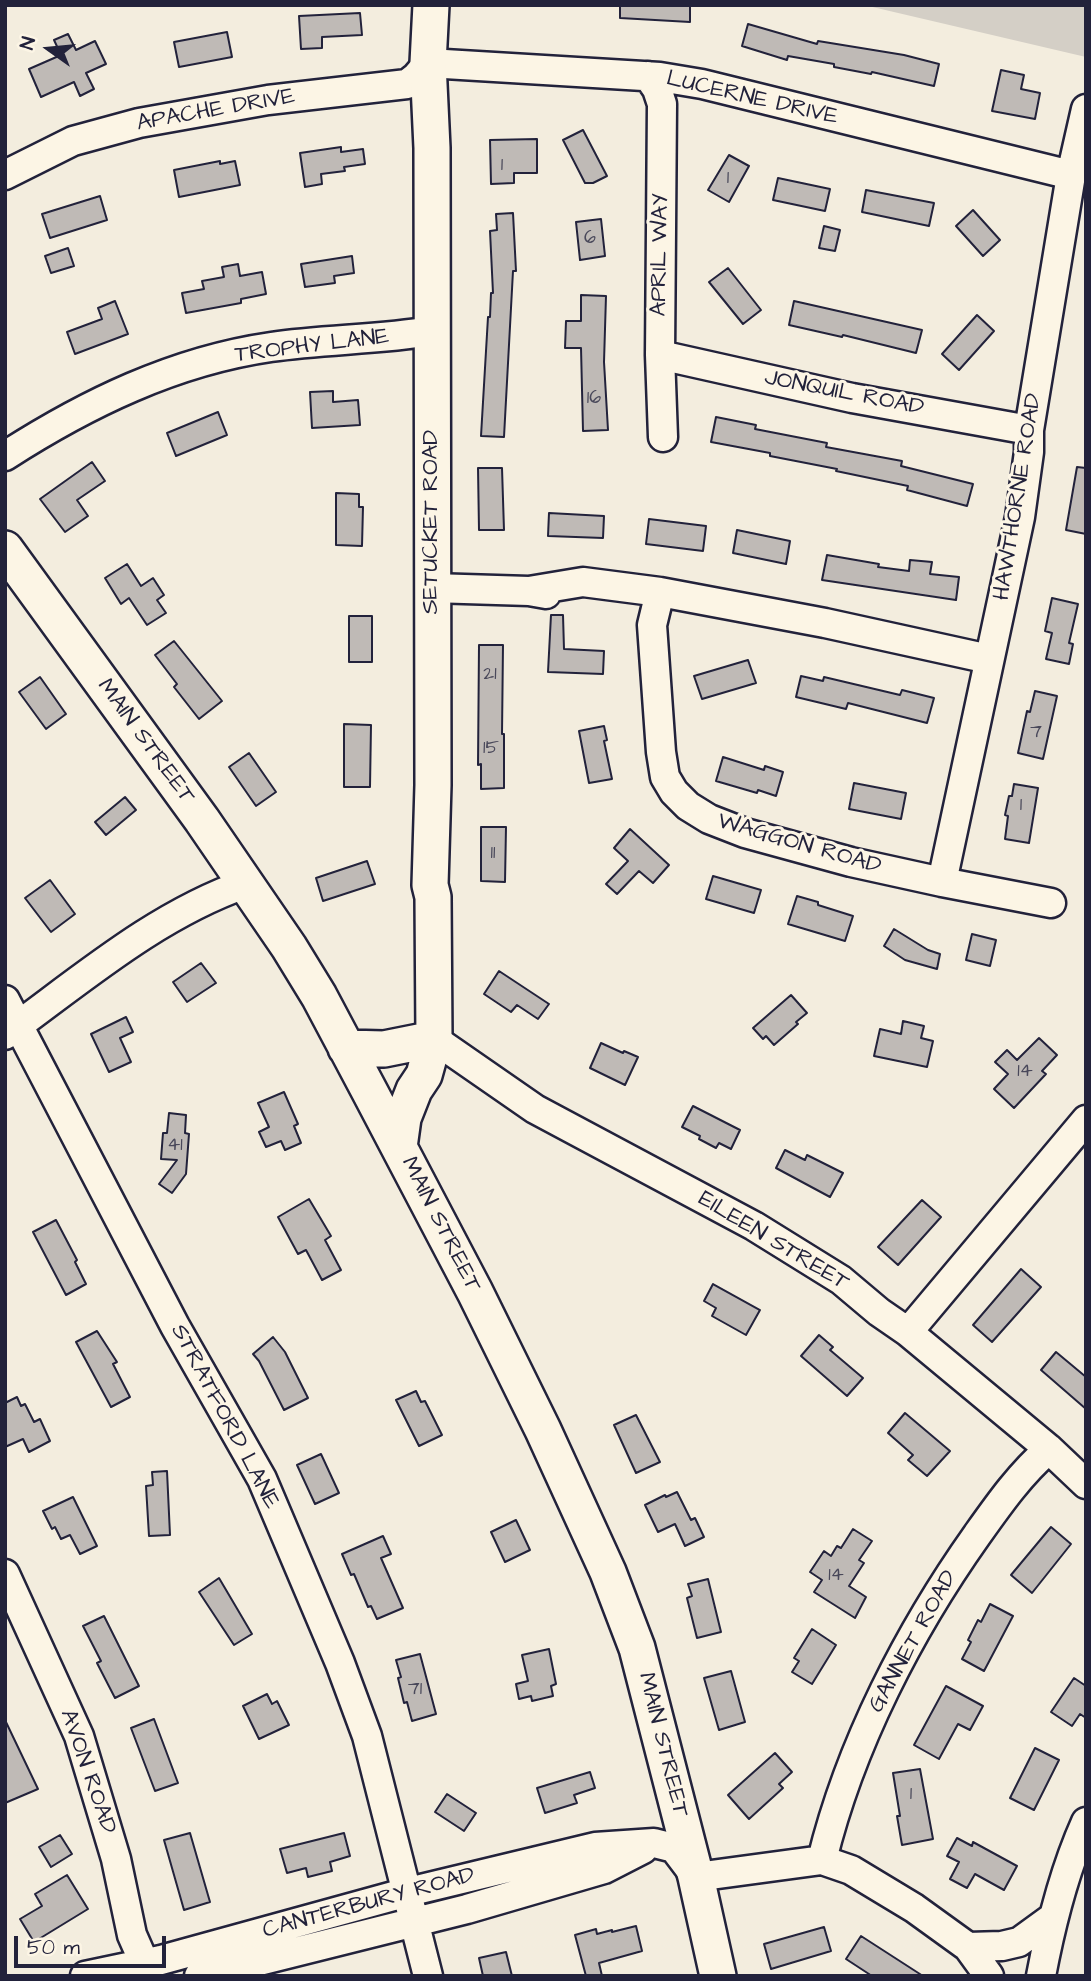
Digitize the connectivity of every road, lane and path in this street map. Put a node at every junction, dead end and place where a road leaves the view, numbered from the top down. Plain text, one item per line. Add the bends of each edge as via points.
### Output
1 (431, 5) edge
2 (428, 63) junction
3 (648, 76) junction
4 (1086, 109) edge
5 (5, 175) edge
6 (1071, 175) junction
7 (431, 331) junction
8 (660, 355) junction
9 (1029, 430) junction
10 (663, 437) dead end
11 (5, 456) edge
12 (5, 549) edge
13 (432, 588) junction
14 (660, 592) junction
15 (989, 660) junction
16 (942, 882) junction
17 (245, 884) junction
18 (1051, 902) dead end
19 (5, 1000) edge
20 (12, 1030) edge
21 (434, 1039) junction
22 (346, 1048) junction
23 (1086, 1120) edge
24 (399, 1147) junction
25 (908, 1332) junction
26 (1049, 1449) junction
27 (1086, 1484) edge
28 (5, 1574) edge
29 (1086, 1822) edge
30 (654, 1843) junction
31 (822, 1860) junction
32 (696, 1877) junction
33 (408, 1892) junction
34 (1052, 1918) junction
35 (413, 1922) junction
36 (968, 1947) junction
37 (147, 1970) edge
38 (85, 1976) edge
39 (199, 1976) edge
40 (428, 1976) edge
41 (718, 1976) edge
42 (989, 1976) edge
43 (1041, 1976) edge

1 - 2 main road, SETUCKET ROAD
2 - 3 street, LUCERNE DRIVE
2 - 5 street, APACHE DRIVE via 407,84 268,100 139,123 74,141
2 - 7 main road, SETUCKET ROAD
3 - 6 street, LUCERNE DRIVE via 702,84
3 - 8 street, APRIL WAY via 662,104
4 - 6 street, HAWTHORNE ROAD
6 - 9 street, HAWTHORNE ROAD
7 - 11 street, TROPHY LANE via 268,347 214,359 110,395
7 - 13 main road, SETUCKET ROAD
8 - 9 street, JONQUIL ROAD via 852,398
8 - 10 street, APRIL WAY
9 - 15 street, HAWTHORNE ROAD via 1020,517
12 - 17 main road, MAIN STREET
13 - 14 street via 529,591 583,582
13 - 21 main road, SETUCKET ROAD
14 - 15 street
14 - 16 street, WAGGON ROAD via 652,625 657,701 665,777 674,792 709,819 745,833
15 - 16 street, HAWTHORNE ROAD
16 - 18 street, WAGGON ROAD
17 - 20 street via 182,912
17 - 22 main road, MAIN STREET via 289,947
19 - 20 street, STRATFORD LANE
20 - 33 street, STRATFORD LANE via 262,1479 367,1736
21 - 22 main road via 384,1049
21 - 24 main road, SETUCKET ROAD via 403,1118
21 - 25 street, EILEEN STREET via 535,1109 777,1240 841,1280
22 - 24 main road, MAIN STREET
23 - 25 street
24 - 32 main road, MAIN STREET via 538,1419 608,1572 637,1648
25 - 26 street, EILEEN STREET
26 - 27 street, EILEEN STREET
26 - 31 street, GANNET ROAD via 1031,1464 994,1511 903,1653 832,1819
28 - 37 street, AVON ROAD via 79,1736 117,1859 132,1935
29 - 34 street
30 - 32 street via 674,1848
30 - 33 street, CANTERBURY ROAD via 595,1847
30 - 35 street, CANTERBURY ROAD via 604,1869
31 - 32 street
31 - 36 street via 851,1870
32 - 41 main road, MAIN STREET
33 - 35 street, STRATFORD LANE
33 - 37 street, CANTERBURY ROAD
34 - 36 street via 1019,1942
34 - 43 street
35 - 39 street, CANTERBURY ROAD
35 - 40 street, STRATFORD LANE
36 - 42 street
37 - 38 street, CANTERBURY ROAD

